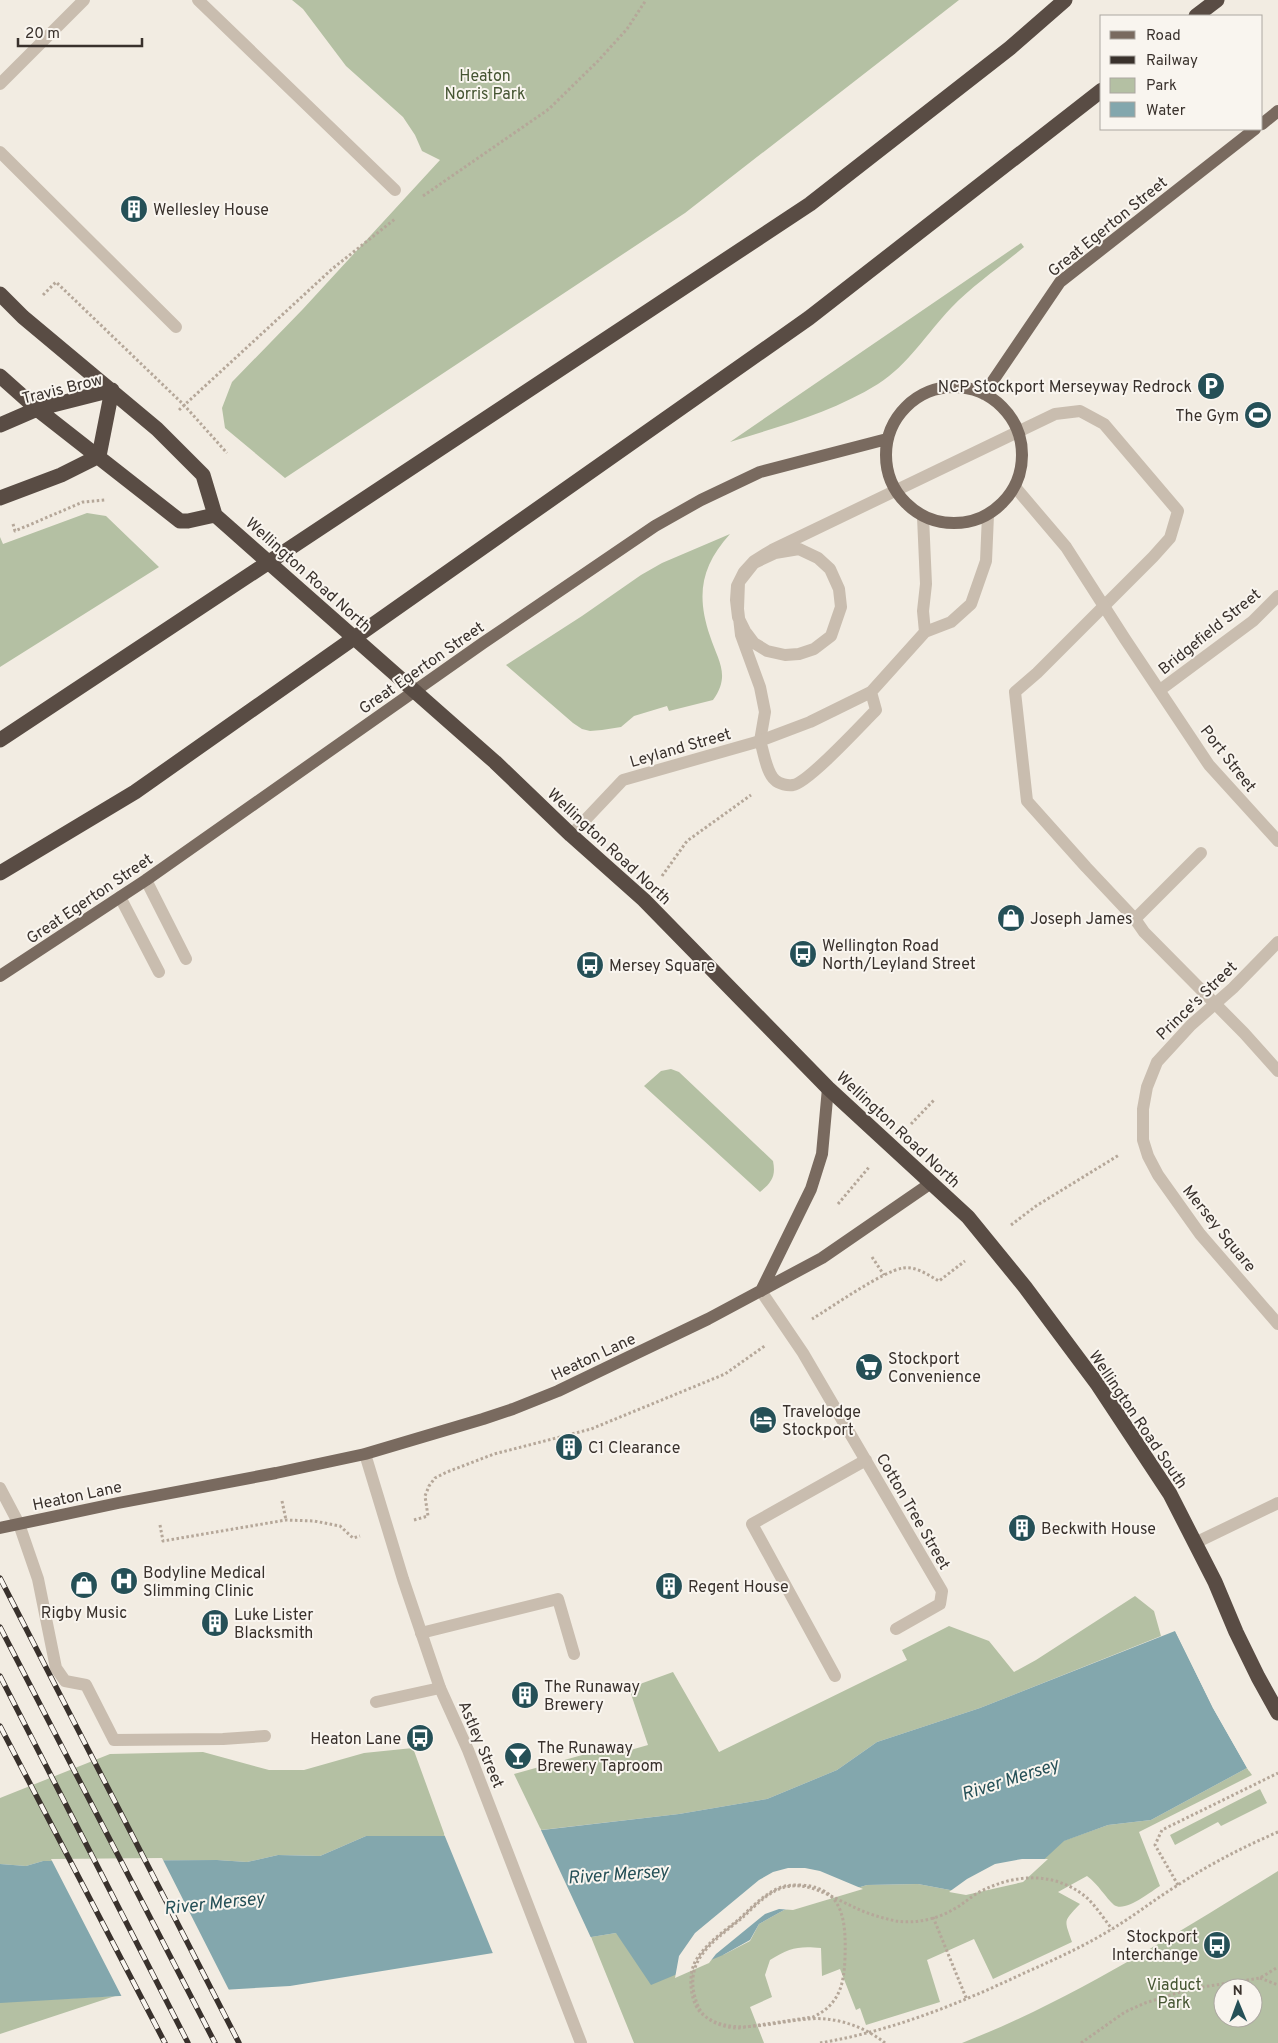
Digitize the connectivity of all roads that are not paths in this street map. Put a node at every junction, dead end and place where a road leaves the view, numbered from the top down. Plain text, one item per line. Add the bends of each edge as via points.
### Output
1 (84, 0) edge
2 (198, 0) edge
3 (1065, 0) edge
4 (1217, 0) edge
5 (1197, 15) edge
6 (0, 84) edge
7 (1100, 92) edge
8 (1278, 111) edge
9 (1263, 123) edge
10 (1254, 130) edge
11 (0, 152) edge
12 (395, 190) dead end
13 (0, 294) edge
14 (176, 327) dead end
15 (0, 376) edge
16 (112, 390) junction
17 (984, 394) junction
18 (37, 409) junction
19 (0, 425) edge
20 (888, 439) junction
21 (98, 456) junction
22 (1015, 487) junction
23 (0, 498) edge
24 (215, 514) junction
25 (988, 516) junction
26 (923, 517) junction
27 (1278, 596) edge
28 (925, 632) junction
29 (1160, 690) junction
30 (871, 692) junction
31 (0, 740) edge
32 (760, 741) junction
33 (571, 835) junction
34 (1278, 841) edge
35 (1202, 853) dead end
36 (0, 873) edge
37 (146, 880) junction
38 (120, 897) junction
39 (1136, 919) junction
40 (1278, 942) edge
41 (186, 959) dead end
42 (159, 972) dead end
43 (0, 976) edge
44 (1278, 1071) edge
45 (828, 1088) junction
46 (1158, 1175) joint
47 (931, 1183) junction
48 (968, 1217) joint
49 (761, 1291) junction
50 (1278, 1324) edge
51 (365, 1454) junction
52 (866, 1460) junction
53 (0, 1488) edge
54 (1278, 1503) edge
55 (19, 1524) junction
56 (0, 1528) edge
57 (1195, 1543) junction
58 (896, 1629) dead end
59 (421, 1633) junction
60 (574, 1654) dead end
61 (835, 1676) dead end
62 (440, 1688) junction
63 (376, 1702) dead end
64 (1278, 1713) edge
65 (265, 1736) dead end
66 (582, 2043) edge

1 - 6 street
2 - 12 street
3 - 31 highway via 1002,54 810,204
4 - 5 highway
7 - 36 highway via 809,318 135,792
8 - 9 main road
10 - 17 main road, Great Egerton Street via 1060,282
11 - 14 street
13 - 16 highway
15 - 18 highway
16 - 18 highway, Travis Brow
16 - 21 highway, Travis Brow
16 - 24 highway via 204,475
17 - 20 main road via 965,387 944,387 925,393 895,420
17 - 22 main road via 1002,406 1015,423 1022,444 1022,466
18 - 19 highway, Travis Brow
18 - 21 highway
20 - 26 main road via 886,462 892,484 905,502
20 - 37 main road, Great Egerton Street via 760,472 655,526
21 - 23 highway via 61,475
21 - 24 highway via 180,521
22 - 25 main road
22 - 29 street, Port Street via 1066,547
24 - 33 highway, Wellington Road North via 495,762
25 - 26 main road via 967,523 944,523
25 - 28 street, Leyland Street via 986,561 971,604 951,622
26 - 28 street
27 - 29 street, Bridgefield Street via 1253,621
28 - 30 street, Leyland Street
29 - 34 street, Port Street via 1209,765
30 - 32 street, Leyland Street via 810,722
30 - 32 street via 876,710 850,738 795,786 775,780 768,769
32 - 33 street, Leyland Street via 623,780
32 - 39 street via 765,712 742,635 738,609 739,582 754,563 775,553 799,549 830,568 839,589 841,607 831,636 814,649 785,655 767,651 754,643 745,631 738,617 737,586 744,572 754,561 1056,414 1080,411 1104,424 1178,512 1170,538 1153,557 1015,692 1027,801
33 - 45 highway, Wellington Road North via 644,900
35 - 39 street
37 - 38 main road, Great Egerton Street
37 - 41 street
38 - 42 street
38 - 43 main road, Great Egerton Street
39 - 44 street via 1144,932
40 - 46 street, Prince's Street via 1157,1062 1142,1109 1143,1140
45 - 47 highway, Wellington Road North
45 - 49 main road via 822,1154 811,1189
46 - 50 street, Mersey Square via 1200,1234
47 - 48 highway, Wellington Road North
47 - 49 main road, Heaton Lane via 822,1258
48 - 57 highway, Wellington Road South via 1098,1384 1170,1494
49 - 51 main road, Heaton Lane via 558,1391 483,1419
49 - 52 street, Cotton Tree Street via 803,1353
51 - 55 main road, Heaton Lane
51 - 59 street, Astley Street
52 - 58 street, Cotton Tree Street via 942,1590 940,1604
52 - 61 street via 752,1524
53 - 55 street
54 - 57 street
55 - 56 main road, Heaton Lane
55 - 65 street via 38,1579 56,1668 65,1681 86,1685 114,1740
57 - 64 highway, Wellington Road South
59 - 60 street via 558,1599
59 - 62 street, Astley Street
62 - 63 street
62 - 66 street, Astley Street via 468,1750

